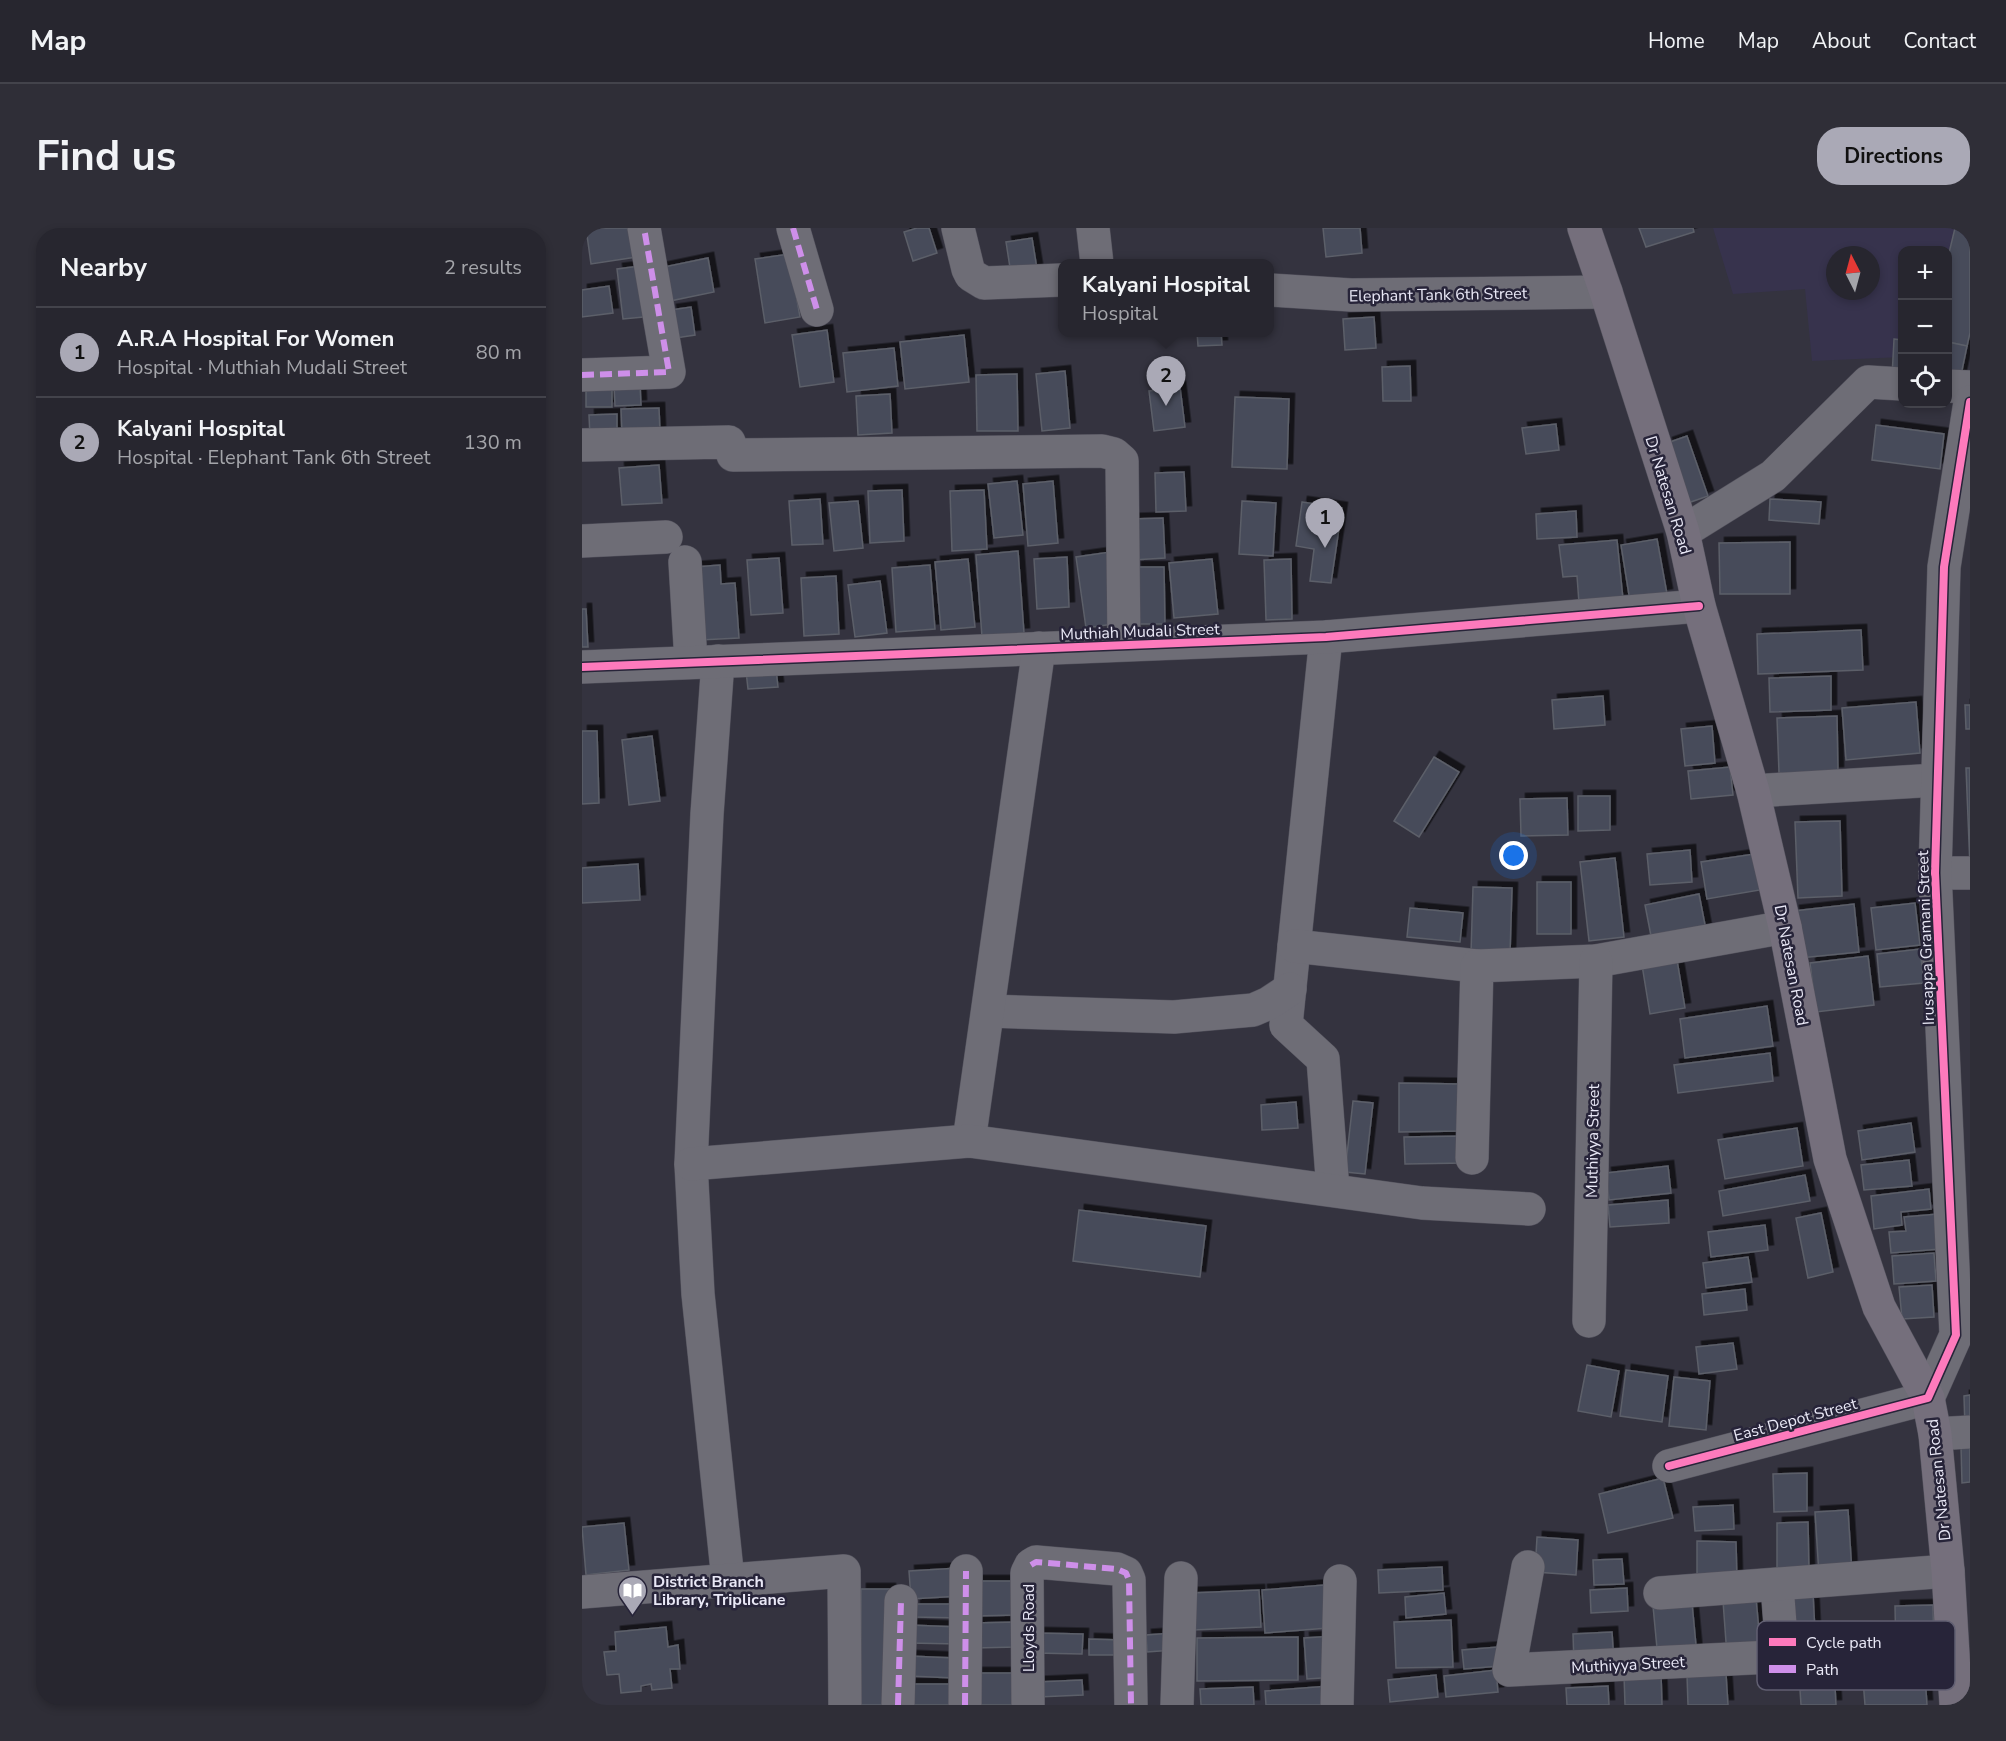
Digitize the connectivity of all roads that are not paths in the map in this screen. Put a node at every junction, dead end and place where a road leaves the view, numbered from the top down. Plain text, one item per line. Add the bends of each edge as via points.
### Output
1 (644, 228) edge
2 (793, 228) edge
3 (958, 228) edge
4 (1093, 228) edge
5 (1584, 228) edge
6 (1096, 259) edge
7 (1058, 280) edge
8 (1274, 290) edge
9 (1606, 292) junction
10 (817, 310) dead end
11 (582, 375) edge
12 (1898, 384) edge
13 (1952, 386) edge
14 (1970, 387) edge
15 (1970, 402) edge
16 (582, 445) edge
17 (1683, 532) junction
18 (582, 541) edge
19 (1699, 606) junction
20 (1326, 637) junction
21 (1124, 644) junction
22 (1039, 648) junction
23 (705, 662) junction
24 (582, 667) edge
25 (1937, 780) junction
26 (1753, 791) junction
27 (1935, 873) junction
28 (1970, 873) edge
29 (1785, 927) junction
30 (1294, 946) junction
31 (1596, 961) junction
32 (1477, 966) junction
33 (1290, 989) junction
34 (988, 1011) junction
35 (969, 1142) junction
36 (1472, 1158) dead end
37 (691, 1164) junction
38 (1334, 1190) junction
39 (1529, 1209) dead end
40 (1589, 1321) dead end
41 (1928, 1398) junction
42 (1970, 1432) edge
43 (1935, 1434) junction
44 (1669, 1466) dead end
45 (1528, 1567) dead end
46 (966, 1571) dead end
47 (1948, 1571) junction
48 (1181, 1578) dead end
49 (728, 1580) junction
50 (1340, 1581) dead end
51 (1777, 1585) junction
52 (582, 1592) edge
53 (1660, 1593) dead end
54 (901, 1601) dead end
55 (1780, 1621) edge
56 (1953, 1621) edge
57 (1955, 1638) edge
58 (1757, 1658) edge
59 (1960, 1686) edge
60 (845, 1705) edge
61 (898, 1705) edge
62 (965, 1705) edge
63 (1028, 1705) edge
64 (1131, 1705) edge
65 (1177, 1705) edge
66 (1337, 1705) edge

1 - 11 street via 669,372
2 - 10 street
3 - 7 street via 968,269 984,283
4 - 6 street
5 - 9 main road, Dr Natesan Road
8 - 9 street, Elephant Tank 6th Street via 1351,295
9 - 17 main road, Dr Natesan Road
12 - 17 street via 1868,382 1773,476
13 - 14 street
15 - 25 street, Irusappa Gramani Street via 1944,567
16 - 21 street via 729,442 733,455 1102,451 1114,454 1122,461
17 - 19 main road, Dr Natesan Road
18 - 23 street via 676,549
19 - 20 street, Muthiah Mudali Street
19 - 26 main road, Dr Natesan Road
20 - 21 street, Muthiah Mudali Street
20 - 30 street
21 - 22 street, Muthiah Mudali Street
22 - 23 street, Muthiah Mudali Street
22 - 34 street
23 - 24 street, Muthiah Mudali Street
23 - 37 street via 707,814
25 - 26 street
25 - 27 street, Irusappa Gramani Street
26 - 29 main road, Dr Natesan Road
27 - 28 street
27 - 41 street, Irusappa Gramani Street via 1956,1335
29 - 31 street
29 - 41 main road, Dr Natesan Road via 1830,1160 1879,1307
30 - 32 street
30 - 33 street
31 - 32 street
31 - 40 street, Muthiyya Street
32 - 36 street
33 - 34 street via 1253,1010 1174,1017
33 - 38 street via 1286,1025 1323,1059
34 - 35 street
35 - 37 street
35 - 38 street
37 - 49 street via 698,1294
38 - 39 street via 1422,1203
41 - 43 main road, Dr Natesan Road
41 - 44 street, East Depot Street
42 - 43 street
43 - 47 main road, Dr Natesan Road
45 - 58 street, Muthiyya Street via 1509,1670
46 - 62 street
47 - 51 street
47 - 56 main road, Dr Natesan Road
48 - 65 street
49 - 52 street
49 - 60 street via 844,1571
50 - 66 street
51 - 53 street
51 - 55 street, Muthiyya Street
54 - 61 street
57 - 59 main road, Dr Natesan Road
63 - 64 street, Lloyds Road via 1027,1573 1036,1562 1126,1573

